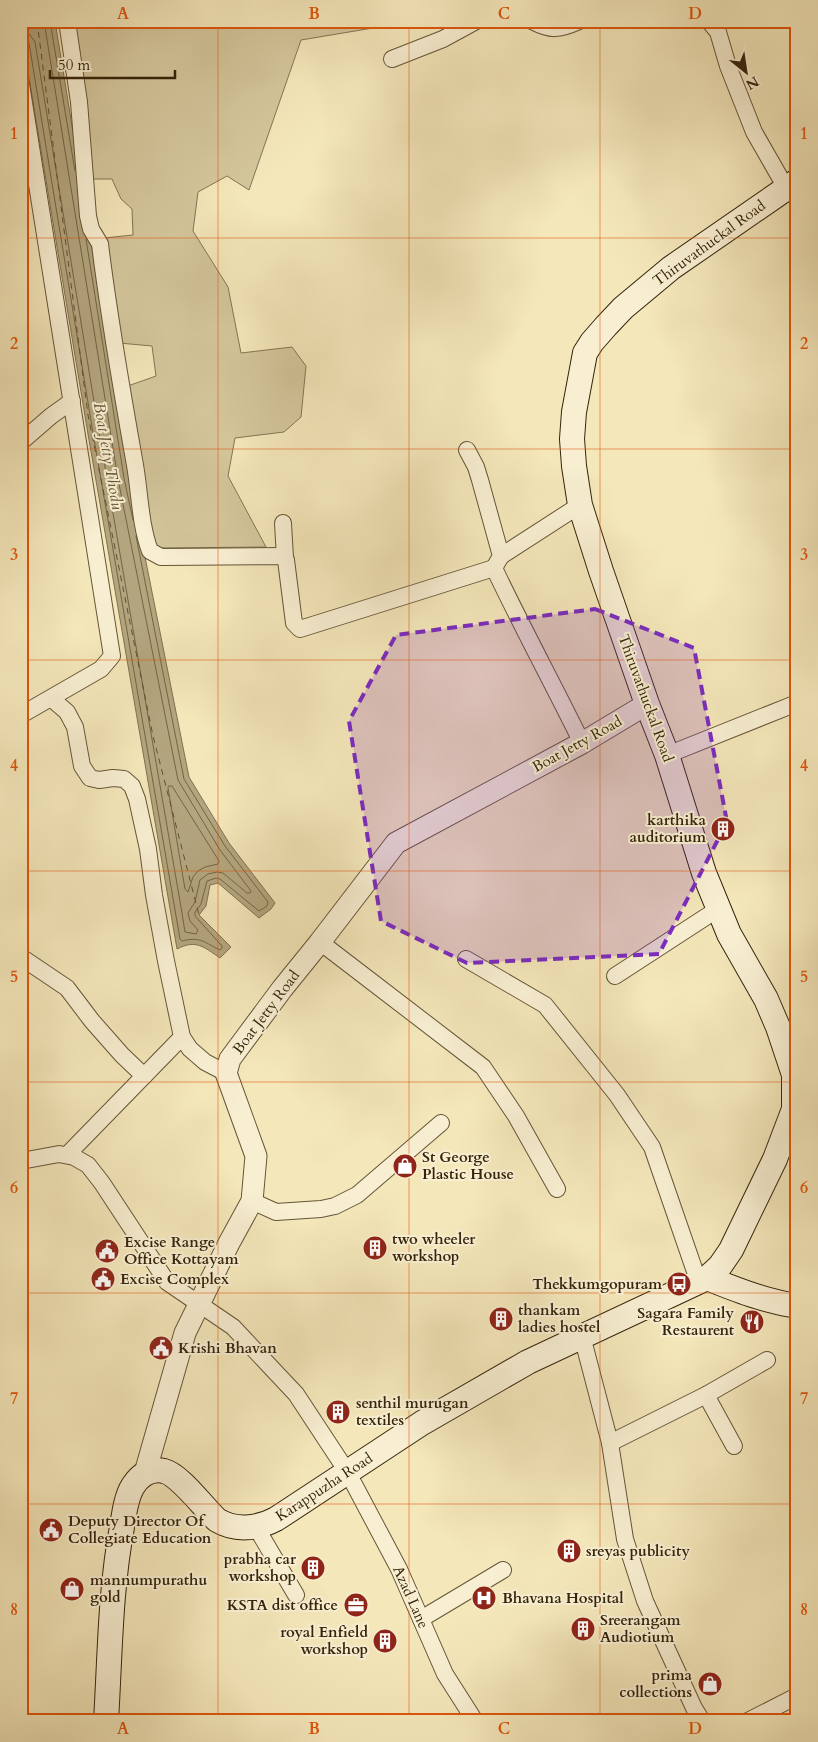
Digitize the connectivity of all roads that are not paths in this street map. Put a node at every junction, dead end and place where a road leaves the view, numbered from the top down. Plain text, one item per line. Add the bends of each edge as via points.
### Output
1 (67, 21) edge
2 (476, 21) edge
3 (532, 21) edge
4 (579, 21) edge
5 (708, 21) edge
6 (392, 59) dead end
7 (21, 84) edge
8 (791, 185) edge
9 (72, 400) junction
10 (21, 442) edge
11 (468, 450) dead end
12 (580, 504) junction
13 (283, 523) dead end
14 (285, 558) junction
15 (498, 562) junction
16 (52, 699) junction
17 (797, 703) edge
18 (647, 704) junction
19 (21, 715) edge
20 (582, 743) junction
21 (666, 755) junction
22 (718, 909) junction
23 (320, 942) junction
24 (21, 957) edge
25 (466, 959) dead end
26 (614, 976) dead end
27 (182, 1037) junction
28 (226, 1073) junction
29 (795, 1075) edge
30 (144, 1076) junction
31 (441, 1123) dead end
32 (67, 1155) junction
33 (21, 1161) edge
34 (557, 1189) dead end
35 (252, 1201) junction
36 (703, 1280) junction
37 (200, 1304) junction
38 (797, 1306) edge
39 (582, 1336) junction
40 (767, 1360) dead end
41 (706, 1395) junction
42 (610, 1443) junction
43 (734, 1446) dead end
44 (145, 1472) junction
45 (348, 1473) junction
46 (256, 1527) junction
47 (503, 1570) dead end
48 (296, 1595) dead end
49 (421, 1619) junction
50 (797, 1696) edge
51 (106, 1721) edge
52 (475, 1721) edge
53 (702, 1721) edge
54 (748, 1721) edge

1 - 14 street via 80,102 88,216 100,244 145,538 150,551 160,557
2 - 6 street via 443,39
3 - 4 street via 549,29
5 - 8 street via 718,32 754,132
7 - 9 street
8 - 12 main road, Thiruvathuckal Road via 670,268 623,308 592,342 583,362 573,421 574,466
9 - 10 street
9 - 16 street via 112,656 102,670
11 - 15 street via 478,474
12 - 15 street
12 - 18 main road, Thiruvathuckal Road
13 - 14 street
14 - 15 street via 294,623 300,629
15 - 20 street via 518,620
16 - 19 street
16 - 27 street via 67,712 75,727 82,766 90,778 124,779 138,798
17 - 21 street
18 - 20 street, Boat Jetty Road
18 - 21 main road, Thiruvathuckal Road
20 - 23 street, Boat Jetty Road via 396,843
21 - 22 main road, Thiruvathuckal Road
22 - 26 street
22 - 29 main road, Thiruvathuckal Road via 766,999
23 - 28 street, Boat Jetty Road via 230,1059
23 - 34 street via 483,1067 516,1116
24 - 30 street via 67,988 92,1021
25 - 36 street via 545,1005 617,1095 652,1147
27 - 28 street via 205,1062
27 - 30 street
28 - 35 street via 256,1156
29 - 36 main road, Thiruvathuckal Road via 794,1109 775,1159 731,1250 720,1266
30 - 32 street
31 - 35 street via 357,1195 335,1206 276,1212
32 - 33 street
32 - 37 street, Azad Lane via 88,1165 168,1282
35 - 37 street
36 - 38 main road
36 - 39 main road, Karappuzha Road
37 - 44 street via 185,1333
37 - 45 street, Azad Lane via 233,1327 296,1394
39 - 42 street
39 - 45 main road, Karappuzha Road via 528,1362 455,1404
40 - 41 street
41 - 42 street
41 - 43 street
42 - 53 street via 625,1539 645,1601
44 - 46 main road, Karappuzha Road via 154,1470 175,1476 225,1525
44 - 51 main road via 132,1488 118,1548
45 - 46 main road, Karappuzha Road via 276,1519
45 - 49 street, Azad Lane via 399,1569
46 - 48 street
47 - 49 street
49 - 52 street, Azad Lane via 445,1674
50 - 54 street

